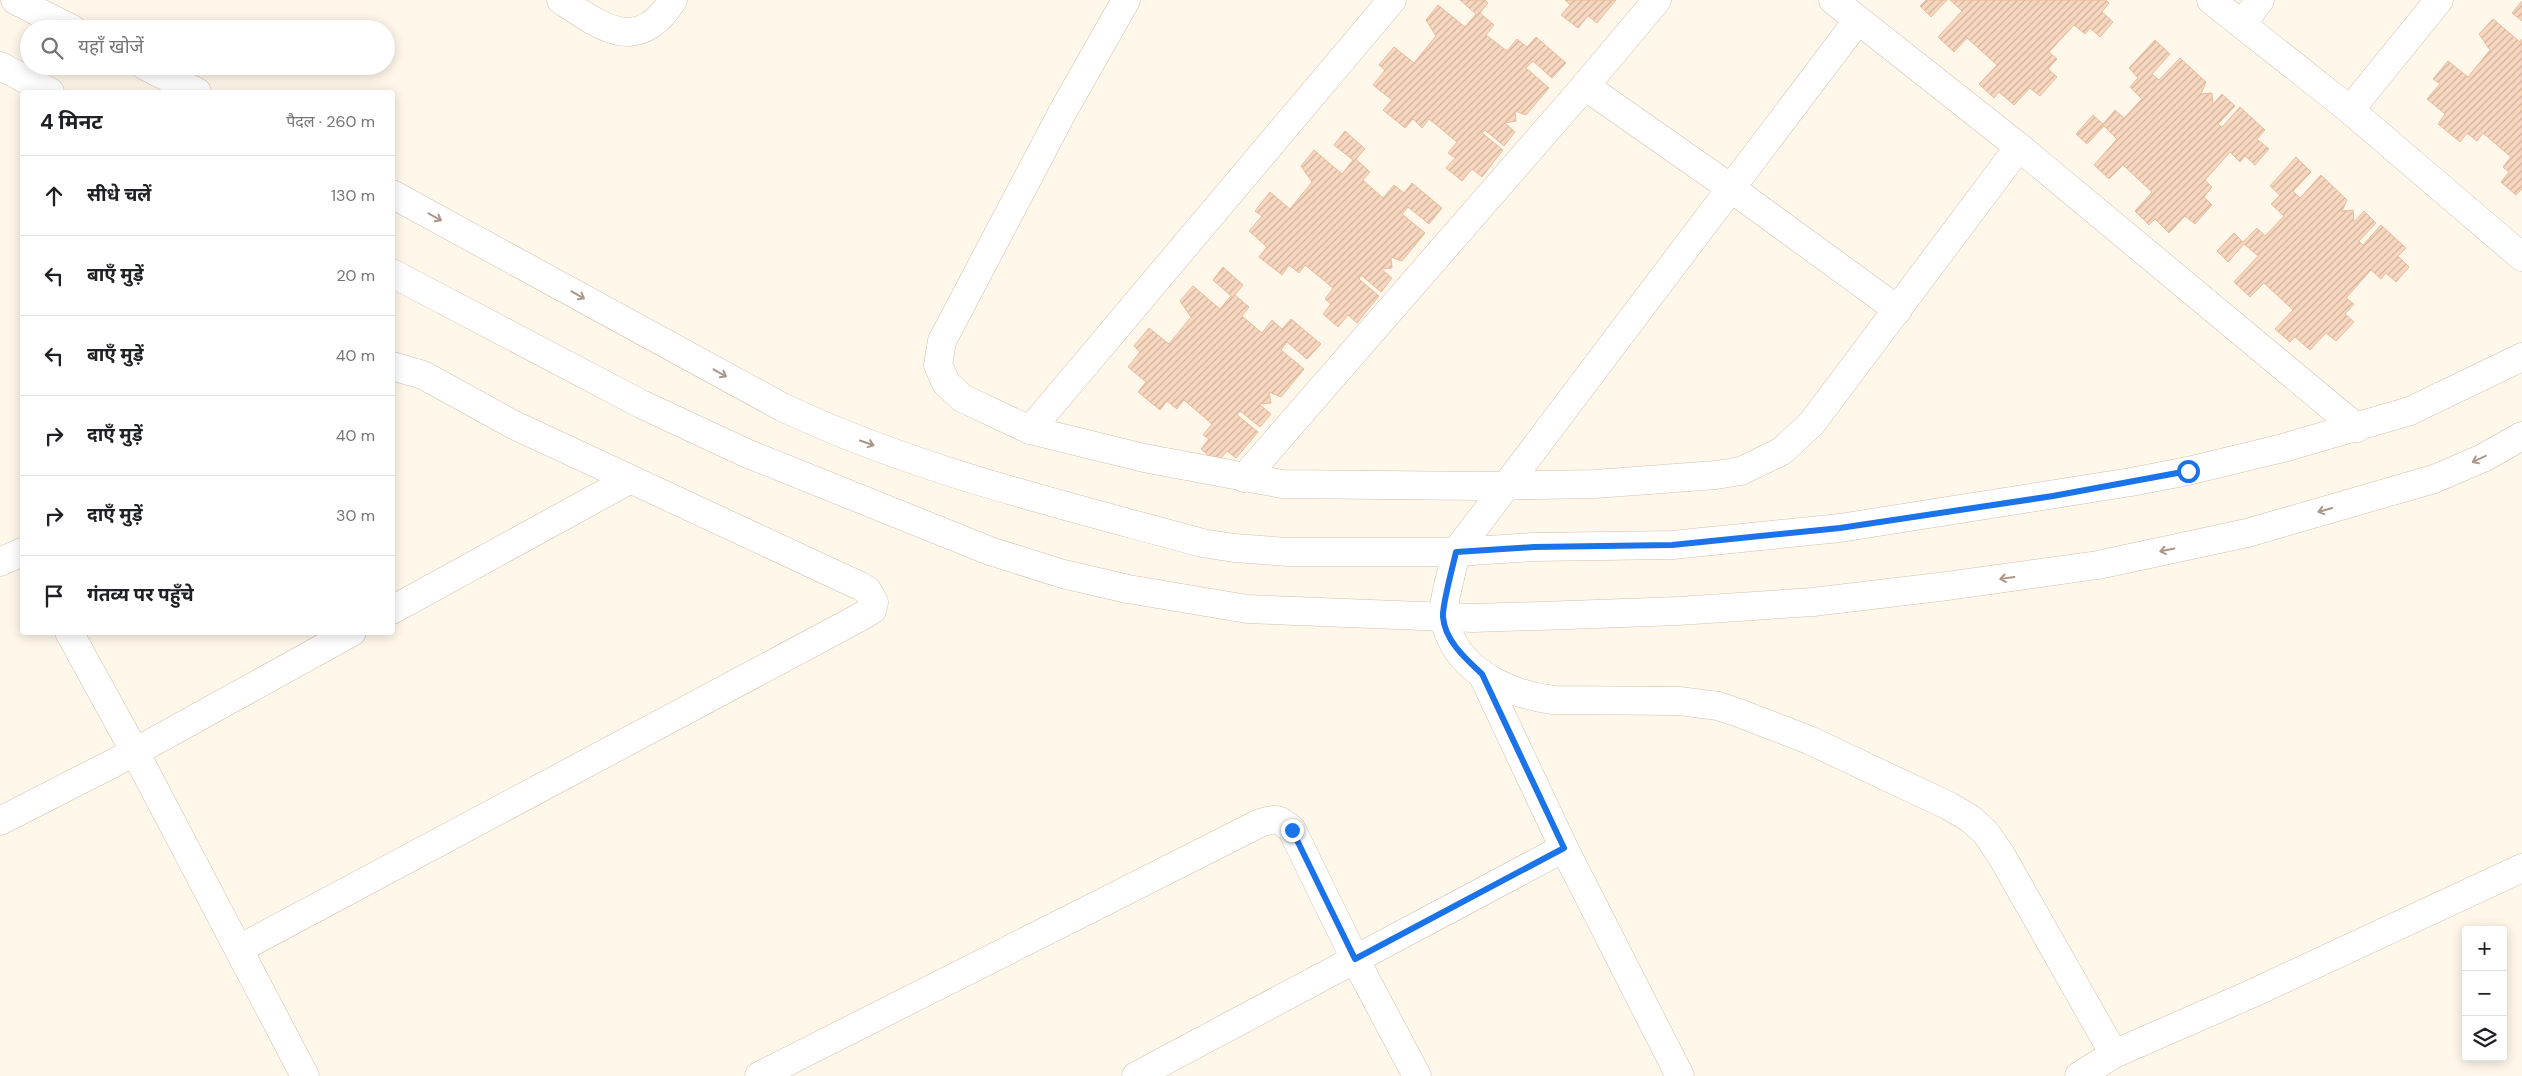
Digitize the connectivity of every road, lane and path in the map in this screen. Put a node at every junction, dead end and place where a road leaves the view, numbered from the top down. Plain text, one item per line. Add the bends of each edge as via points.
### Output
1 (15, 0) edge
2 (561, 0) edge
3 (673, 0) edge
4 (1126, 0) edge
5 (1392, 0) edge
6 (1657, 0) edge
7 (1833, 0) edge
8 (2211, 0) edge
9 (2260, 0) edge
10 (2439, 0) edge
11 (54, 20) edge
12 (1858, 20) junction
13 (2242, 24) junction
14 (0, 66) edge
15 (163, 75) edge
16 (1585, 86) junction
17 (46, 90) edge
18 (192, 90) edge
19 (2350, 110) junction
20 (2019, 147) junction
21 (1732, 188) junction
22 (395, 196) edge
23 (2520, 251) edge
24 (395, 276) edge
25 (1898, 310) junction
26 (2522, 357) edge
27 (395, 367) edge
28 (2357, 428) junction
29 (1030, 430) junction
30 (2522, 436) edge
31 (1244, 478) junction
32 (629, 480) junction
33 (1508, 485) junction
34 (1456, 552) junction
35 (20, 553) edge
36 (0, 562) edge
37 (395, 608) edge
38 (1443, 617) junction
39 (71, 635) edge
40 (347, 635) edge
41 (1482, 674) junction
42 (135, 752) junction
43 (0, 821) edge
44 (1564, 848) junction
45 (2522, 868) edge
46 (238, 949) junction
47 (1355, 959) junction
48 (2114, 1054) junction
49 (305, 1076) edge
50 (759, 1076) edge
51 (1136, 1076) edge
52 (1417, 1076) edge
53 (1680, 1076) edge
54 (2079, 1076) edge

1 - 11 street
2 - 3 street via 599,25 623,33 650,26 664,14
4 - 29 street via 1062,113 942,342 938,365 946,383 962,398
5 - 29 street
6 - 16 street
7 - 12 street
8 - 13 street
9 - 13 street
10 - 19 street
12 - 20 street
12 - 21 street
13 - 19 street
14 - 17 street
15 - 18 street
16 - 21 street
16 - 31 street
19 - 23 street
20 - 25 street
20 - 28 street
21 - 25 street
21 - 33 street
22 -> 34 street via 782,407 836,433 895,454 1004,489 1220,546 1288,552
24 - 38 street via 633,400 746,453 990,552 1128,589 1247,609
25 - 33 street via 1812,423 1782,451 1760,463 1742,471 1716,475 1595,484
26 - 28 street via 2410,411
27 - 32 street via 424,376 514,425
28 - 34 street via 2179,473 2053,496 1840,528 1672,545
29 - 31 street
30 -> 38 street via 2483,458 2434,479 2247,533 2098,565 1813,602 1678,611
31 - 33 street via 1282,484
32 - 37 street
32 - 46 street via 860,586 871,595 874,602 872,610
33 - 34 street
34 - 38 street
35 - 36 street
38 - 41 street via 1450,640
39 - 42 street
40 - 42 street
41 - 44 street
41 - 48 street via 1533,698 1678,701 1718,706 1809,740 1971,819 2001,856
42 - 43 street
42 - 46 street
44 - 47 street
44 - 53 street
45 - 48 street via 2286,979
46 - 49 street
47 - 50 street via 1292,830 1282,821 1271,820
47 - 51 street
47 - 52 street
48 - 54 street

